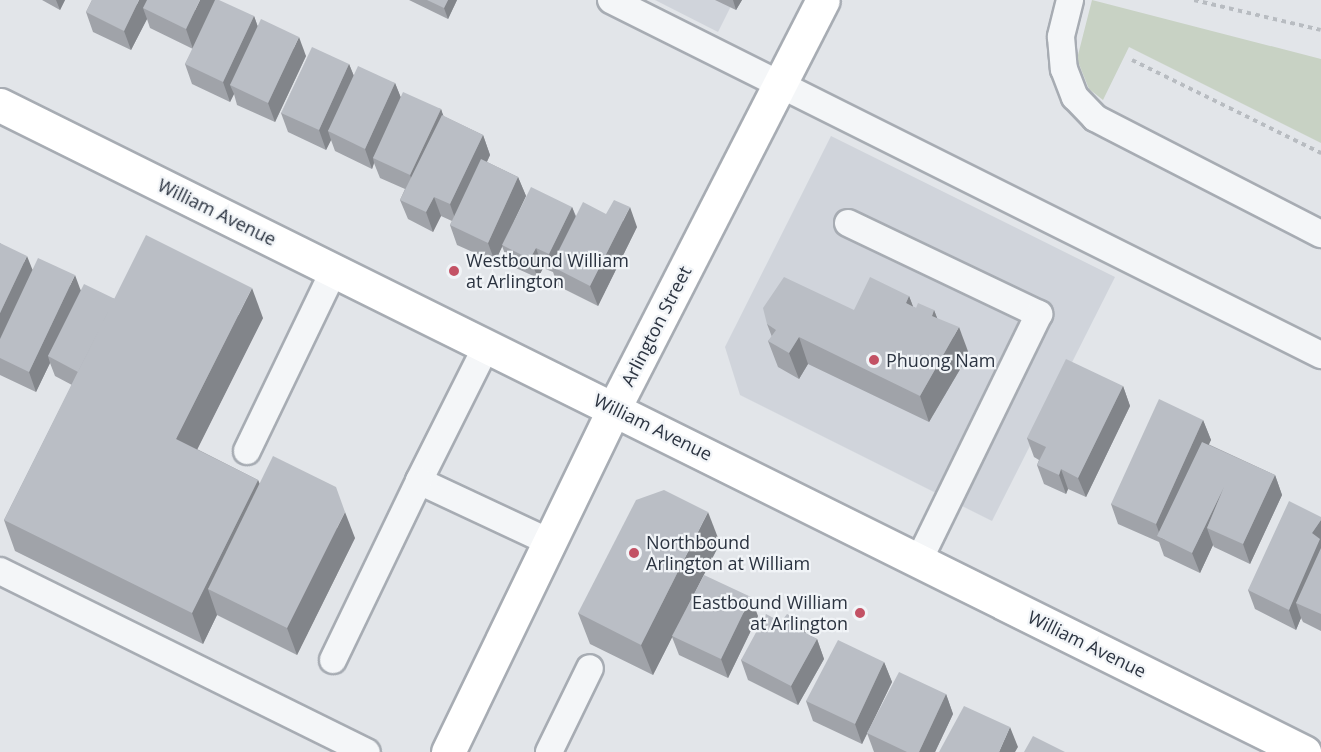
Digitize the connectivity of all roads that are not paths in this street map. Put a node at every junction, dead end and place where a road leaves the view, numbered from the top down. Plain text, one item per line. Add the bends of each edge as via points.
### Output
1 (611, 0) edge
2 (823, 0) edge
3 (1070, 0) edge
4 (779, 84) junction
5 (0, 105) edge
6 (848, 223) dead end
7 (1321, 234) edge
8 (334, 270) junction
9 (488, 345) junction
10 (1321, 355) edge
11 (614, 408) junction
12 (247, 451) dead end
13 (419, 481) junction
14 (549, 542) junction
15 (919, 560) junction
16 (0, 571) edge
17 (333, 660) dead end
18 (590, 669) dead end
19 (367, 752) edge
20 (448, 752) edge
21 (549, 752) edge
22 (1304, 752) edge

1 - 4 lane
2 - 4 main road, Arlington Street
3 - 7 lane via 1061,37 1064,69 1075,97 1095,118
4 - 10 lane
4 - 11 main road, Arlington Street
5 - 8 main road, William Avenue
6 - 15 lane via 1040,314
8 - 9 main road, William Avenue
8 - 12 lane
9 - 11 main road, William Avenue
9 - 13 lane
11 - 14 main road, Arlington Street
11 - 15 main road, William Avenue
13 - 14 lane
13 - 17 lane
14 - 20 main road, Arlington Street
15 - 22 main road, William Avenue
16 - 19 lane
18 - 21 lane

